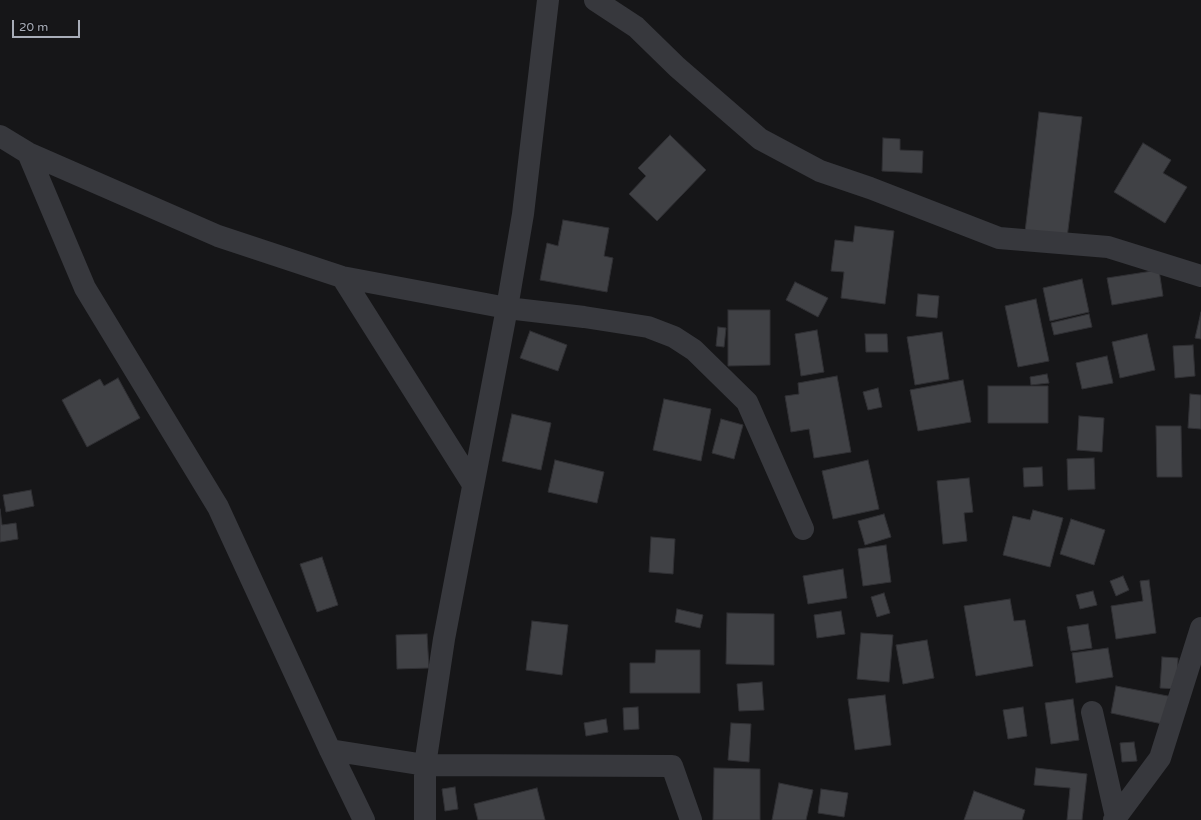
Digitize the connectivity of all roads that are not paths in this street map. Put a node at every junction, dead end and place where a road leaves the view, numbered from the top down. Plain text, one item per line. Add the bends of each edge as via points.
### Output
1 (548, 0) edge
2 (595, 0) edge
3 (0, 136) edge
4 (28, 153) junction
5 (1201, 276) edge
6 (342, 277) junction
7 (507, 308) junction
8 (472, 483) junction
9 (802, 529) dead end
10 (1201, 628) edge
11 (1092, 712) dead end
12 (330, 750) junction
13 (425, 765) junction
14 (1115, 818) edge
15 (362, 819) edge
16 (425, 820) edge
17 (692, 820) edge

1 - 7 street via 523,214
2 - 5 street via 636,27 677,67 760,139 820,171 999,238 1108,247
3 - 4 street
4 - 6 street via 218,236
4 - 12 street via 85,288 218,507
6 - 7 street
6 - 8 street
7 - 8 street
7 - 9 street via 648,328 674,337 694,350 747,402
8 - 13 street
10 - 14 street via 1160,758
11 - 14 street
12 - 13 street
12 - 15 street
13 - 16 street
13 - 17 street via 672,766

